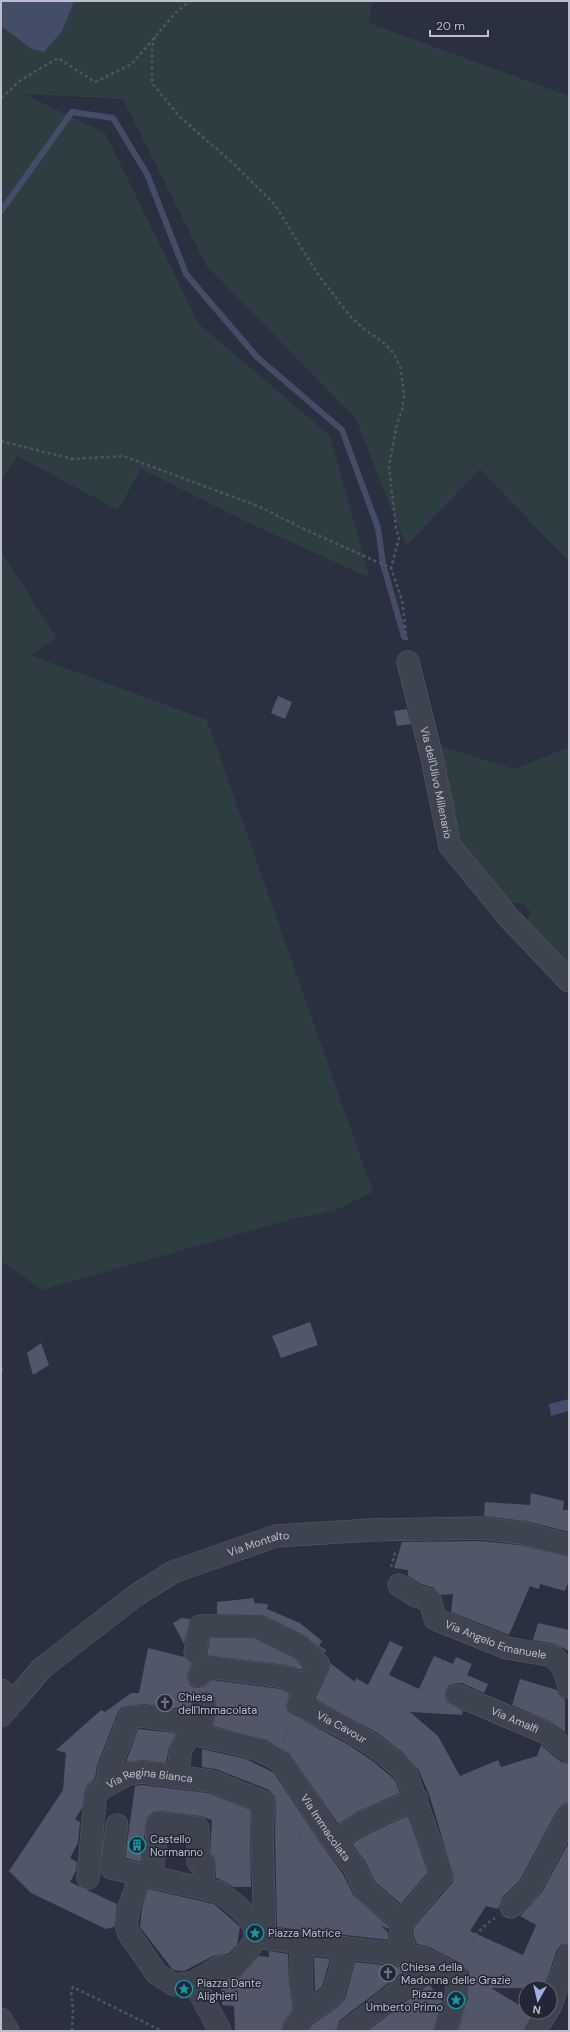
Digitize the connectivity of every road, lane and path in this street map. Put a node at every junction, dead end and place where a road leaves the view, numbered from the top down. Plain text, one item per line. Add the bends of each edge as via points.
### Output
1 (190, 1) edge
2 (155, 38) junction
3 (1, 98) edge
4 (1, 441) edge
5 (391, 568) junction
6 (408, 662) joint
7 (569, 980) edge
8 (401, 1530) junction
9 (569, 1545) edge
10 (399, 1585) joint
11 (195, 1652) dead end
12 (567, 1674) edge
13 (199, 1676) dead end
14 (303, 1695) junction
15 (457, 1695) dead end
16 (5, 1703) edge
17 (200, 1725) junction
18 (569, 1752) edge
19 (276, 1759) junction
20 (177, 1776) junction
21 (107, 1785) junction
22 (417, 1799) junction
23 (569, 1815) edge
24 (117, 1825) dead end
25 (330, 1834) junction
26 (263, 1850) junction
27 (88, 1878) dead end
28 (144, 1883) junction
29 (203, 1888) junction
30 (511, 1907) joint
31 (402, 1922) junction
32 (264, 1938) junction
33 (301, 1943) junction
34 (346, 1948) junction
35 (408, 1955) junction
36 (569, 1955) edge
37 (434, 1964) junction
38 (456, 1975) junction
39 (194, 1982) junction
40 (558, 1985) edge
41 (569, 2006) edge
42 (558, 2008) edge
43 (306, 2013) junction
44 (1, 2019) edge
45 (543, 2020) edge
46 (8, 2031) edge
47 (72, 2031) edge
48 (162, 2031) edge
49 (220, 2031) edge
50 (293, 2031) edge
51 (347, 2031) edge
52 (445, 2031) edge
53 (535, 2031) edge

1 - 2 path via 175,13
2 - 3 path via 132,64 95,82 58,58 21,80
2 - 5 path via 152,48 152,83 179,116 276,205 319,276 350,316 394,354 401,369 404,395 402,410 388,466 399,538
4 - 5 path via 73,458 124,456 258,506
5 - 6 path via 402,600
6 - 7 street, Via dell'Ulivo Millenario via 432,758 450,846 510,919
8 - 9 street, Via Montalto via 481,1528 522,1533
8 - 10 path via 390,1569
8 - 16 street, Via Montalto via 276,1536 173,1572 135,1596 42,1668
10 - 12 street, Via Angelo Emanuele via 416,1596 430,1600 435,1619 507,1648 553,1656
11 - 14 street via 200,1626 256,1626 302,1648 318,1664
13 - 14 street, Via Cavour via 205,1668 210,1667 284,1677
14 - 19 path
14 - 22 street, Via Cavour via 336,1723 395,1761 406,1773
15 - 18 street, Via Amalfi via 546,1733
17 - 19 street, Via Immacolata via 234,1743
17 - 20 street via 190,1733 180,1749
17 - 21 street, Via Immacolata via 141,1716 129,1718 109,1770
19 - 25 street, Via Immacolata via 283,1764
20 - 21 street, Via Regina Bianca via 142,1772 128,1774
20 - 26 street, Via Regina Bianca via 211,1781 264,1802
21 - 27 street, Via Regina Bianca via 99,1790 95,1798
22 - 25 street
22 - 31 street, Via Cavour via 442,1875
23 - 30 street via 530,1888
24 - 28 street via 111,1868
25 - 26 path
25 - 31 street, Via Immacolata via 354,1867 365,1890
26 - 32 street
28 - 29 street
28 - 29 street via 158,1823 198,1828 198,1862 204,1863
28 - 39 street via 130,1904 126,1924 128,1932 156,1972 174,1985
29 - 32 street via 219,1892 233,1902
30 - 38 path via 484,1925 467,1946
31 - 35 street via 400,1937
32 - 33 street
32 - 39 street via 234,1967 219,1967
33 - 34 street
33 - 43 street via 301,1986
34 - 35 street
34 - 43 street via 333,1995
35 - 37 street via 421,1957
36 - 40 street
37 - 38 street
37 - 51 street
38 - 52 street via 456,1995
39 - 49 street
41 - 42 street
43 - 50 street
44 - 46 street
45 - 53 street
47 - 48 path via 73,2008 70,1991 73,1987

